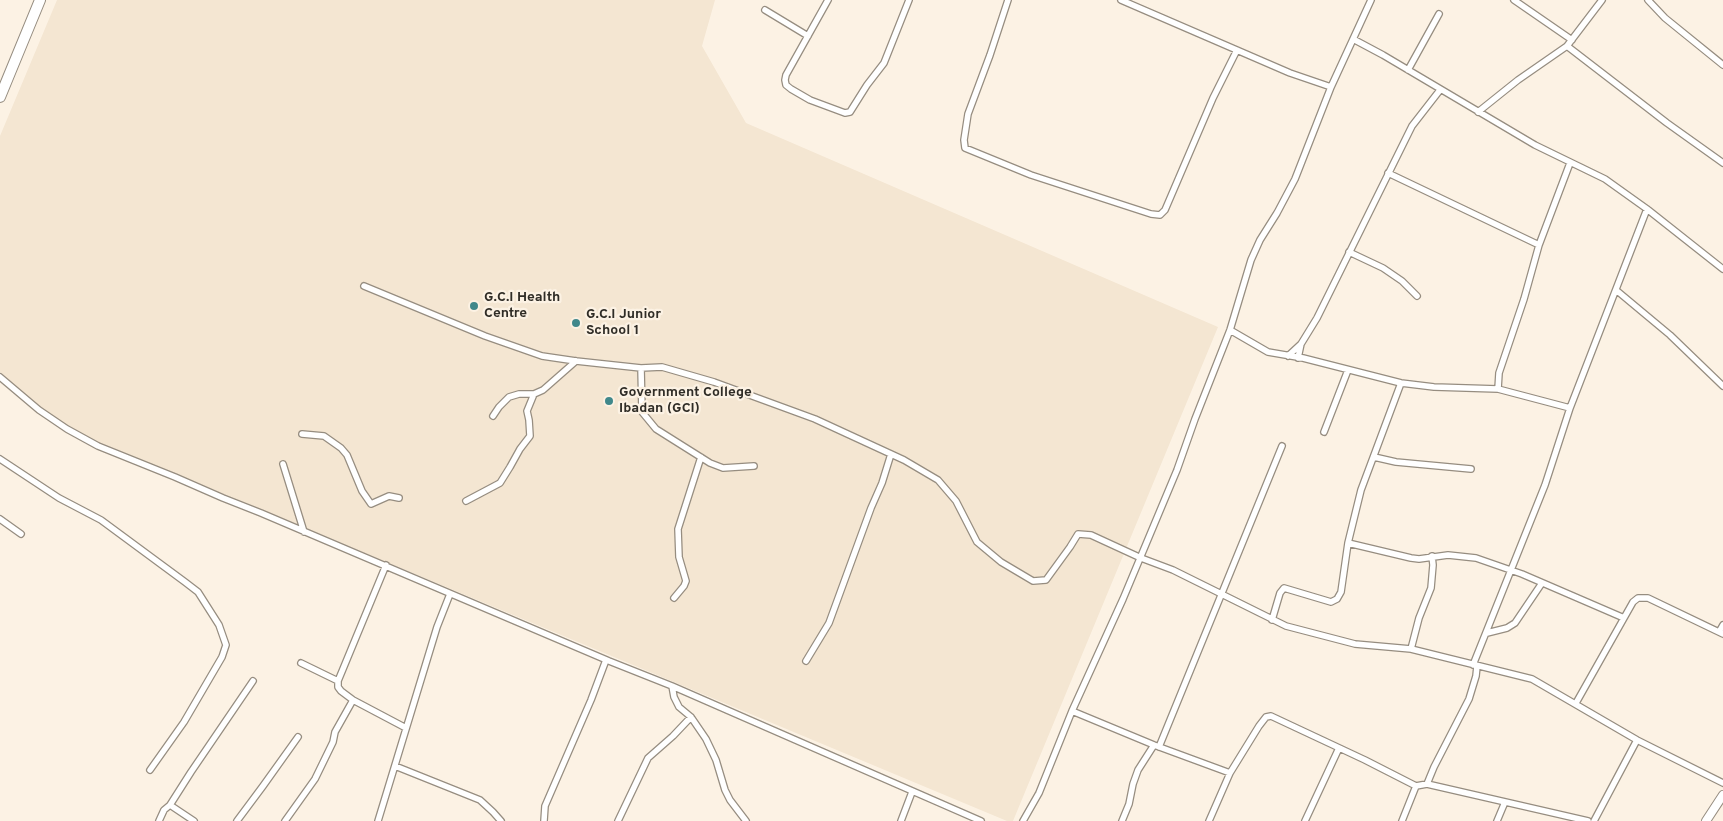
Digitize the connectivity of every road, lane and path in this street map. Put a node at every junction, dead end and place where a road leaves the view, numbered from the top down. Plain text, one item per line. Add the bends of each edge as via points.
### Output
1 (40, 0) edge
2 (828, 0) edge
3 (909, 0) edge
4 (1008, 0) edge
5 (1121, 0) edge
6 (1371, 0) edge
7 (1514, 0) edge
8 (1602, 0) edge
9 (1648, 0) edge
10 (765, 10) dead end
11 (1439, 14) dead end
12 (808, 36) junction
13 (1353, 39) junction
14 (1572, 40) junction
15 (1567, 46) junction
16 (1237, 50) junction
17 (1723, 66) edge
18 (1408, 70) junction
19 (1331, 87) junction
20 (1440, 90) junction
21 (0, 97) edge
22 (1478, 112) junction
23 (1570, 163) junction
24 (1723, 163) edge
25 (1388, 173) junction
26 (1648, 209) junction
27 (1539, 245) junction
28 (1349, 252) junction
29 (1723, 269) edge
30 (364, 286) dead end
31 (1616, 290) junction
32 (1417, 296) dead end
33 (1230, 330) junction
34 (1301, 344) junction
35 (1288, 356) junction
36 (1298, 358) junction
37 (576, 362) junction
38 (641, 368) junction
39 (1348, 370) junction
40 (0, 377) edge
41 (1401, 383) junction
42 (1723, 386) edge
43 (1498, 389) junction
44 (534, 394) junction
45 (1570, 408) junction
46 (493, 416) dead end
47 (1324, 432) dead end
48 (302, 434) dead end
49 (1282, 446) dead end
50 (891, 454) junction
51 (701, 457) junction
52 (1374, 457) junction
53 (0, 459) edge
54 (283, 464) dead end
55 (754, 466) dead end
56 (1470, 469) dead end
57 (399, 498) dead end
58 (466, 501) dead end
59 (0, 519) edge
60 (304, 532) junction
61 (21, 534) dead end
62 (1348, 543) junction
63 (1432, 556) junction
64 (1141, 558) junction
65 (386, 565) junction
66 (1511, 570) junction
67 (1542, 583) junction
68 (450, 594) junction
69 (1222, 594) junction
70 (674, 598) dead end
71 (1624, 618) junction
72 (1272, 620) junction
73 (1723, 625) edge
74 (1487, 633) junction
75 (1721, 633) edge
76 (1410, 649) junction
77 (606, 660) junction
78 (806, 661) dead end
79 (301, 664) dead end
80 (1475, 666) junction
81 (253, 681) dead end
82 (338, 681) junction
83 (672, 686) junction
84 (353, 700) junction
85 (1576, 703) junction
86 (1072, 711) junction
87 (692, 717) junction
88 (406, 728) junction
89 (298, 737) dead end
90 (1637, 740) junction
91 (1157, 746) junction
92 (1339, 748) junction
93 (395, 766) junction
94 (150, 770) dead end
95 (1230, 773) junction
96 (1723, 783) edge
97 (1427, 784) junction
98 (1416, 786) junction
99 (912, 792) junction
100 (1723, 795) edge
101 (1505, 802) junction
102 (170, 805) junction
103 (159, 821) edge
104 (194, 821) edge
105 (237, 821) edge
106 (286, 821) edge
107 (378, 821) edge
108 (501, 821) edge
109 (544, 821) edge
110 (618, 821) edge
111 (746, 821) edge
112 (901, 821) edge
113 (981, 821) edge
114 (1024, 821) edge
115 (1122, 821) edge
116 (1209, 821) edge
117 (1305, 821) edge
118 (1402, 821) edge
119 (1497, 821) edge
120 (1588, 821) edge
121 (1594, 821) edge
122 (1706, 821) edge

1 - 21 highway
2 - 12 street
3 - 12 street via 884,63 850,112 834,110 810,100 786,85 786,75
4 - 16 street via 968,114 965,148 1151,214 1160,215 1165,210
5 - 16 street
6 - 13 street
7 - 14 street
8 - 14 street
9 - 17 street
10 - 12 street
11 - 18 street
13 - 18 street
13 - 19 street
14 - 15 street
15 - 22 street
15 - 24 street
16 - 19 street
18 - 20 street
19 - 33 street via 1294,178 1251,260
20 - 22 street
20 - 25 street via 1412,126
22 - 23 street
23 - 26 street via 1605,179
23 - 27 street
25 - 27 street
25 - 28 street
26 - 29 street
26 - 31 street
27 - 43 street via 1499,373
28 - 32 street via 1382,268
28 - 34 street
30 - 37 street via 485,336 542,356
31 - 42 street via 1670,335
31 - 45 street
33 - 35 street via 1268,352
33 - 64 street
34 - 35 street
34 - 36 street
35 - 36 street
36 - 39 street
37 - 38 street
37 - 44 street via 544,390
38 - 50 street via 662,367 714,382 815,420
38 - 51 street via 642,412 656,429
39 - 41 street
39 - 47 street
40 - 60 street via 39,410 98,446
41 - 43 street
41 - 52 street
43 - 45 street
44 - 46 street via 509,397
44 - 58 street via 527,411 530,436 500,483
45 - 66 street via 1545,485
48 - 57 street via 324,436 341,448 371,504 389,496
49 - 69 street
50 - 64 street via 938,480 956,502 977,542 1001,562 1033,581 1046,580 1078,534 1091,535
50 - 78 street via 829,623
51 - 55 street via 723,468
51 - 70 street via 678,530 679,557 686,581
52 - 56 street
52 - 62 street via 1361,490
53 - 94 street via 101,520 185,582 198,592 219,625 226,645 222,657 184,722
54 - 60 street
59 - 61 street
60 - 65 street
62 - 63 street via 1411,558
62 - 72 street via 1341,592 1334,602 1284,588
63 - 66 street via 1476,558
63 - 76 street via 1431,588
64 - 69 street
64 - 86 street
65 - 68 street
65 - 82 street
66 - 67 street
66 - 74 street
67 - 71 street
67 - 74 street via 1515,623
68 - 77 street
68 - 88 street
69 - 72 street
69 - 91 street
71 - 75 street via 1632,602 1648,598
71 - 85 street
72 - 76 street via 1355,644
73 - 75 street
74 - 80 street
76 - 80 street
77 - 83 street
77 - 109 street via 545,806
79 - 82 street
80 - 85 street via 1532,679
80 - 97 street via 1476,676 1469,699
81 - 102 street
82 - 84 street via 340,692
83 - 87 street via 679,707
83 - 99 street
84 - 88 street
84 - 106 street via 315,778
85 - 90 street
86 - 91 street
86 - 114 street via 1039,793
87 - 110 street via 648,758
87 - 111 street via 716,760 724,790
88 - 93 street
89 - 105 street
90 - 96 street
90 - 121 street
91 - 95 street
91 - 115 street via 1138,770
92 - 95 street via 1271,716 1266,717
92 - 98 street
92 - 117 street
93 - 107 street
93 - 108 street via 480,800
95 - 116 street
97 - 98 street
97 - 101 street
98 - 118 street
99 - 112 street
99 - 113 street
100 - 122 street
101 - 119 street
101 - 120 street
102 - 103 street
102 - 104 street

